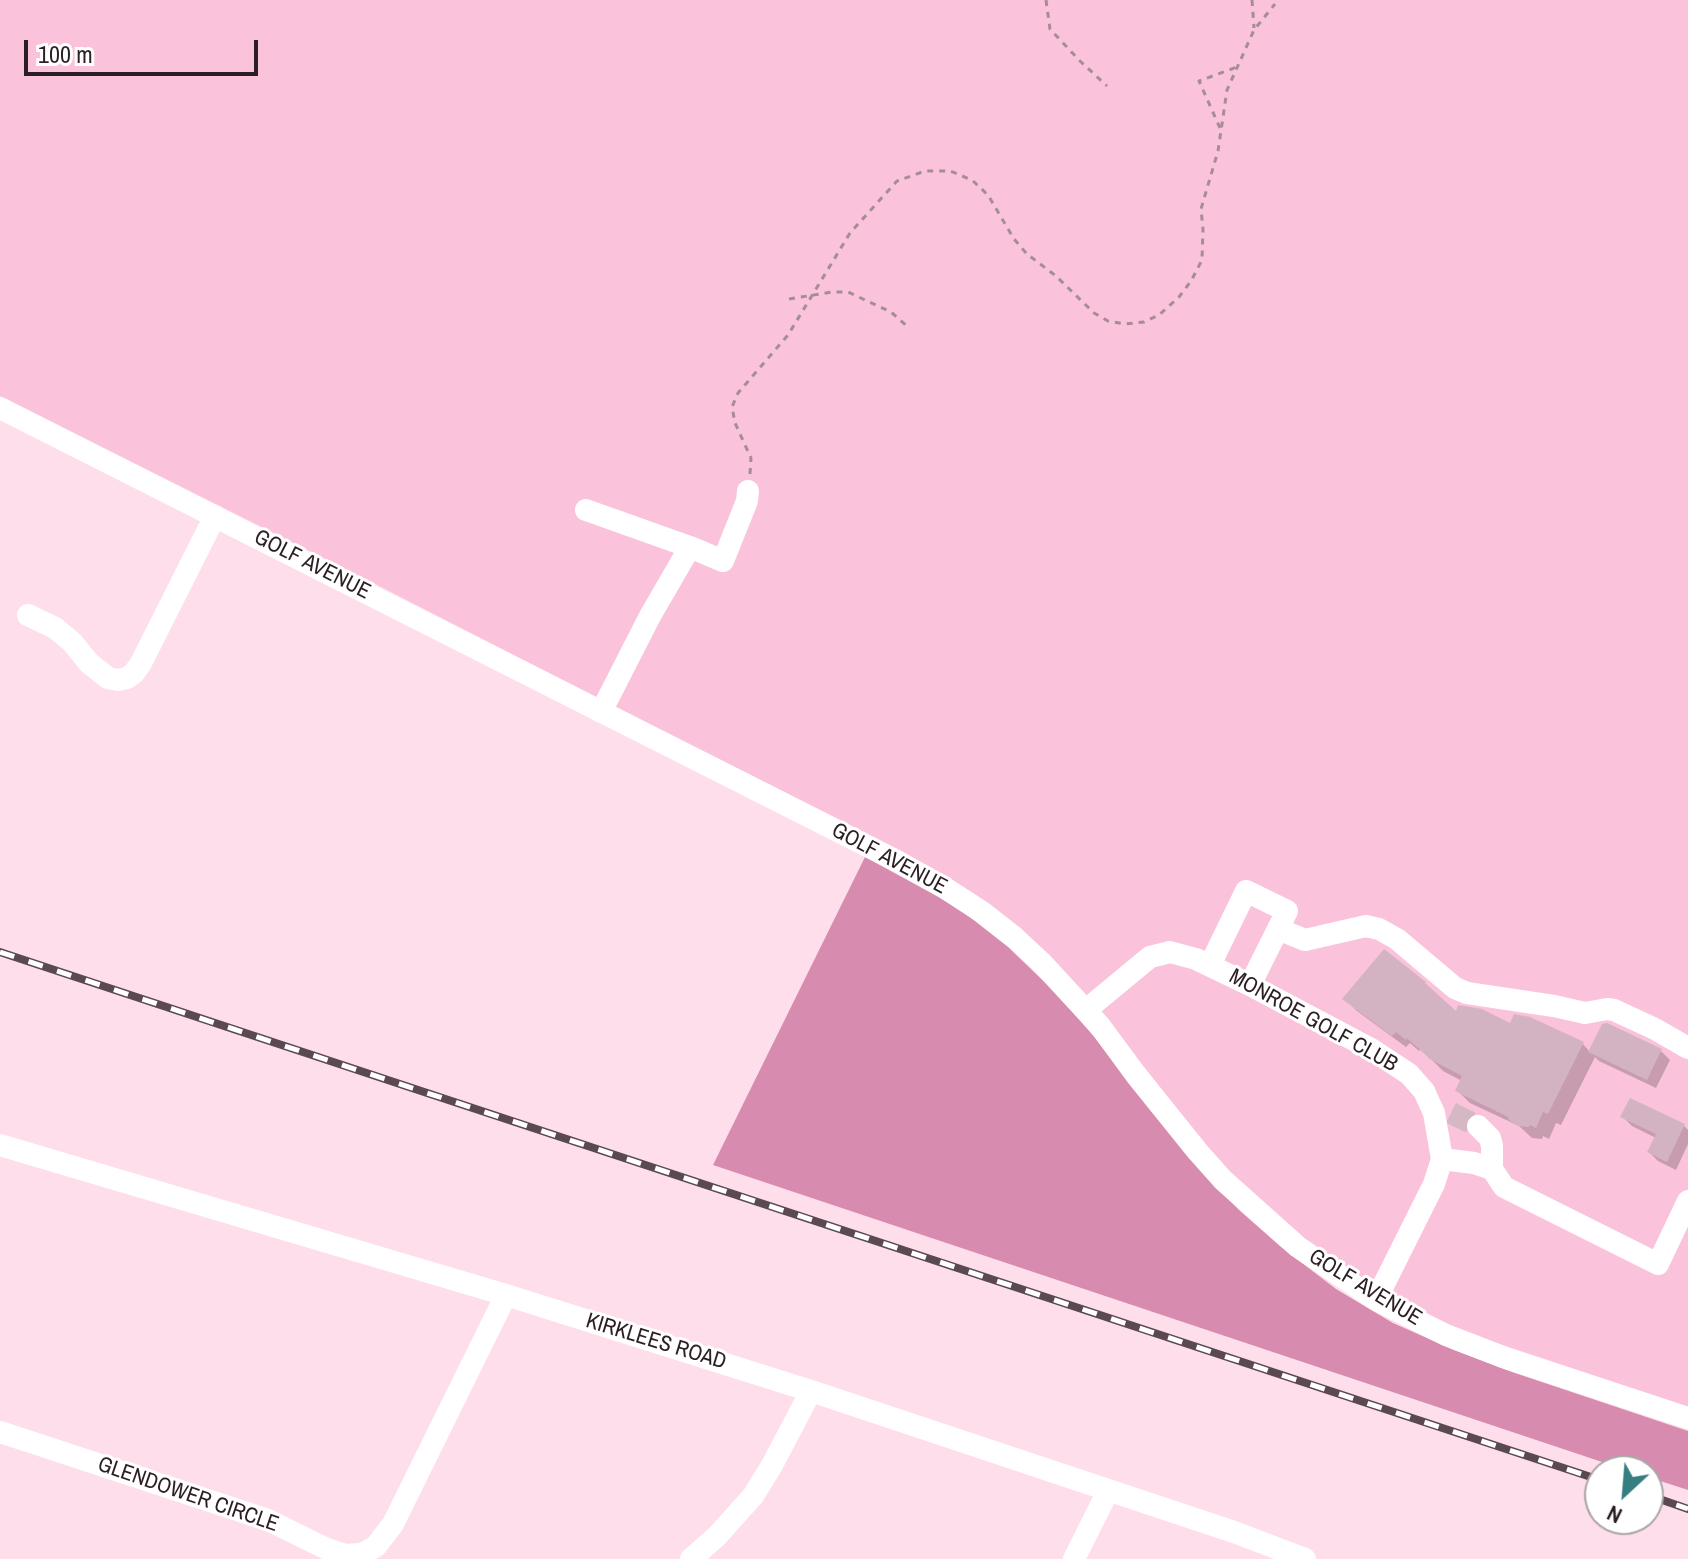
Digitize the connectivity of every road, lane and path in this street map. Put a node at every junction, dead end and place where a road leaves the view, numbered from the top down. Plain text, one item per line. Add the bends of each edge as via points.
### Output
1 (1046, 0) edge
2 (1252, 0) edge
3 (1275, 4) dead end
4 (1254, 30) junction
5 (1237, 67) junction
6 (1107, 86) dead end
7 (1220, 128) junction
8 (812, 295) junction
9 (789, 299) dead end
10 (907, 326) dead end
11 (0, 408) edge
12 (748, 491) joint
13 (586, 510) dead end
14 (215, 516) junction
15 (690, 547) junction
16 (28, 615) dead end
17 (601, 712) junction
18 (1278, 929) junction
19 (1210, 965) junction
20 (1250, 985) junction
21 (1086, 1010) junction
22 (1688, 1048) edge
23 (1478, 1126) tunnel mouth
24 (0, 1145) edge
25 (1442, 1159) junction
26 (1492, 1169) junction
27 (1688, 1201) edge
28 (506, 1295) junction
29 (1376, 1300) junction
30 (811, 1391) junction
31 (1688, 1418) edge
32 (0, 1432) edge
33 (1108, 1491) junction
34 (691, 1559) edge
35 (1074, 1559) edge
36 (1305, 1559) edge

1 - 6 path via 1050,29
2 - 4 path
3 - 4 path
4 - 5 path
5 - 7 path
5 - 7 path via 1199,81
7 - 8 path via 1201,209 1202,260 1179,297 1144,322 1108,321 1094,313 1027,254 988,195 972,180 950,171 925,171 897,181 850,233
8 - 9 path
8 - 10 path via 848,292 891,312
8 - 12 path via 732,407 751,458
11 - 14 street, GOLF AVENUE
12 - 15 street via 723,561
13 - 15 street
14 - 16 street via 141,663 127,678 108,678 55,628
14 - 17 street, GOLF AVENUE
15 - 17 street
17 - 21 street, GOLF AVENUE via 945,888 1014,937
18 - 19 street via 1287,911 1246,891
18 - 20 street
18 - 22 street via 1305,940 1366,926 1379,929 1467,993 1585,1013 1614,1010
19 - 20 street, MONROE GOLF CLUB
19 - 21 street, MONROE GOLF CLUB via 1170,952 1150,957
20 - 25 street, MONROE GOLF CLUB via 1409,1074 1442,1113
21 - 29 street, GOLF AVENUE via 1223,1180 1298,1247
23 - 26 street via 1490,1138
24 - 28 street, KIRKLEES ROAD
25 - 26 street
25 - 29 street
26 - 27 street via 1504,1187 1658,1264
28 - 30 street, KIRKLEES ROAD
28 - 32 street, GLENDOWER CIRCLE via 393,1524 362,1554 327,1549 268,1520
29 - 31 street, GOLF AVENUE via 1503,1357
30 - 33 street, KIRKLEES ROAD
30 - 34 street via 753,1496
33 - 35 street
33 - 36 street, KIRKLEES ROAD

